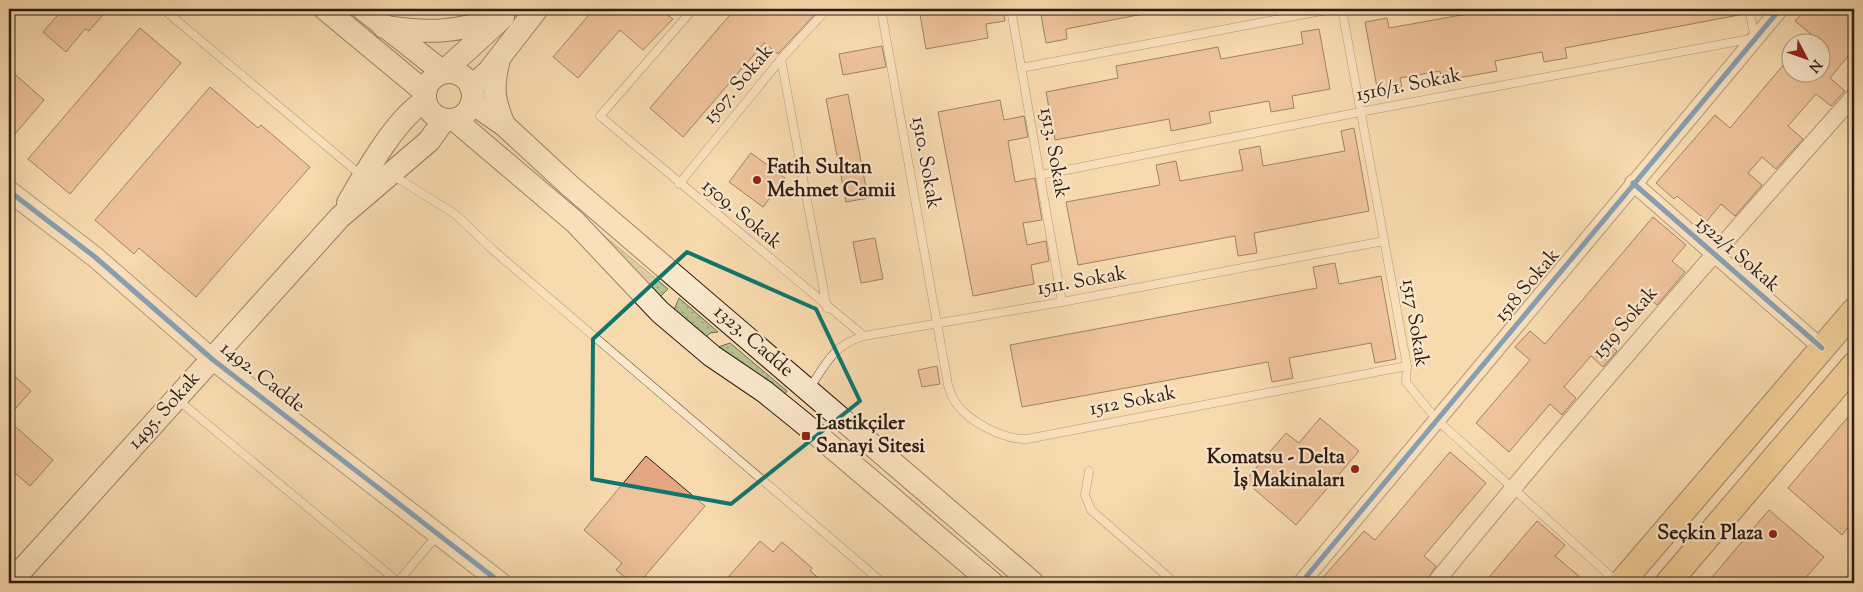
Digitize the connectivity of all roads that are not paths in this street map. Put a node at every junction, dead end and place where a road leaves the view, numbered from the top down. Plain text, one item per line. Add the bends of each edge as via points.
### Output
1 (163, 9) edge
2 (325, 9) edge
3 (363, 9) edge
4 (536, 9) edge
5 (693, 9) edge
6 (827, 9) edge
7 (881, 9) edge
8 (1010, 9) edge
9 (1332, 9) edge
10 (1342, 9) edge
11 (1749, 9) edge
12 (1780, 9) edge
13 (508, 13) edge
14 (384, 27) junction
15 (1755, 38) junction
16 (500, 57) junction
17 (782, 59) junction
18 (1021, 68) junction
19 (443, 72) junction
20 (472, 95) junction
21 (425, 96) junction
22 (1854, 96) edge
23 (1360, 112) junction
24 (450, 120) junction
25 (504, 125) junction
26 (391, 174) junction
27 (1041, 175) junction
28 (363, 178) junction
29 (1633, 183) junction
30 (679, 184) junction
31 (9, 191) edge
32 (340, 217) junction
33 (1384, 240) junction
34 (1713, 254) junction
35 (686, 284) junction
36 (1062, 302) junction
37 (827, 308) junction
38 (1854, 311) edge
39 (660, 312) junction
40 (938, 323) junction
41 (738, 330) junction
42 (864, 336) junction
43 (1822, 348) junction
44 (712, 356) junction
45 (212, 359) junction
46 (1407, 366) junction
47 (1853, 368) edge
48 (808, 391) junction
49 (176, 398) junction
50 (790, 412) junction
51 (1437, 420) junction
52 (1089, 471) dead end
53 (1512, 488) junction
54 (438, 534) junction
55 (10, 583) edge
56 (397, 583) edge
57 (501, 583) edge
58 (883, 583) edge
59 (992, 583) edge
60 (1033, 583) edge
61 (1176, 583) edge
62 (1301, 583) edge
63 (1435, 583) edge
64 (1620, 583) edge
65 (1668, 583) edge

1 - 28 lane
2 - 21 main road
3 - 14 main road
4 - 16 main road
5 - 30 lane, 1509. Sokak via 600,116
6 - 17 lane, 1507. Sokak
7 - 40 lane, 1510. Sokak
8 - 18 lane, 1513. Sokak
9 - 18 lane
10 - 23 lane, 1517 Sokak
11 - 15 lane
12 - 15 street, 1518 Sokak
13 - 14 main road via 452,31 420,32
13 - 19 main road
14 - 19 main road
15 - 23 lane, 1516/1. Sokak
15 - 29 street, 1518 Sokak
16 - 20 main road
16 - 25 main road via 493,90
17 - 30 lane, 1507. Sokak
17 - 37 lane
18 - 27 lane, 1513. Sokak
19 - 20 main road via 460,74
19 - 21 main road via 428,83
20 - 24 main road via 463,116
20 - 25 main road, 1323. Cadde
21 - 24 main road via 434,116
21 - 28 main road, 1495. Sokak via 401,123
22 - 34 street, 1519 Sokak
23 - 27 lane, 1516/1. Sokak
23 - 33 lane, 1517 Sokak
24 - 26 main road, 1495. Sokak
24 - 39 main road via 575,222
25 - 35 main road, 1323. Cadde via 576,192
26 - 32 main road, 1495. Sokak
26 - 58 lane via 468,224 494,251
27 - 36 lane, 1513. Sokak
28 - 32 main road, 1495. Sokak
29 - 34 street, 1522/1 Sokak
29 - 51 street, 1518 Sokak
30 - 37 lane, 1509. Sokak
31 - 45 street, 1492. Cadde via 95,257
32 - 45 main road, 1495. Sokak
33 - 36 lane, 1511. Sokak
33 - 46 lane, 1517 Sokak
34 - 43 street, 1522/1 Sokak
34 - 53 street, 1519 Sokak
35 - 39 main road
35 - 41 main road, 1323. Cadde
36 - 40 lane, 1511. Sokak
37 - 42 lane, 1509. Sokak
38 - 43 main road
39 - 44 main road
40 - 42 lane, 1511. Sokak
40 - 46 lane, 1512 Sokak via 948,385 954,400 962,411 1001,435 1014,439
41 - 44 main road via 722,334 714,343
41 - 48 main road, 1323. Cadde
42 - 48 lane, 1511. Sokak via 848,341 835,351
43 - 64 main road
44 - 50 main road
45 - 49 main road, 1495. Sokak
45 - 54 street, 1492. Cadde
46 - 51 lane, 1517 Sokak via 1406,382
47 - 65 main road
48 - 50 main road
48 - 60 main road, 1323. Cadde
49 - 55 main road, 1495. Sokak
49 - 56 lane
50 - 59 main road
51 - 53 lane, 1517 Sokak
51 - 62 street, 1518 Sokak
52 - 61 lane via 1085,495 1091,510
53 - 63 street, 1519 Sokak
53 - 64 lane, 1517 Sokak
54 - 56 lane
54 - 57 street, 1492. Cadde

